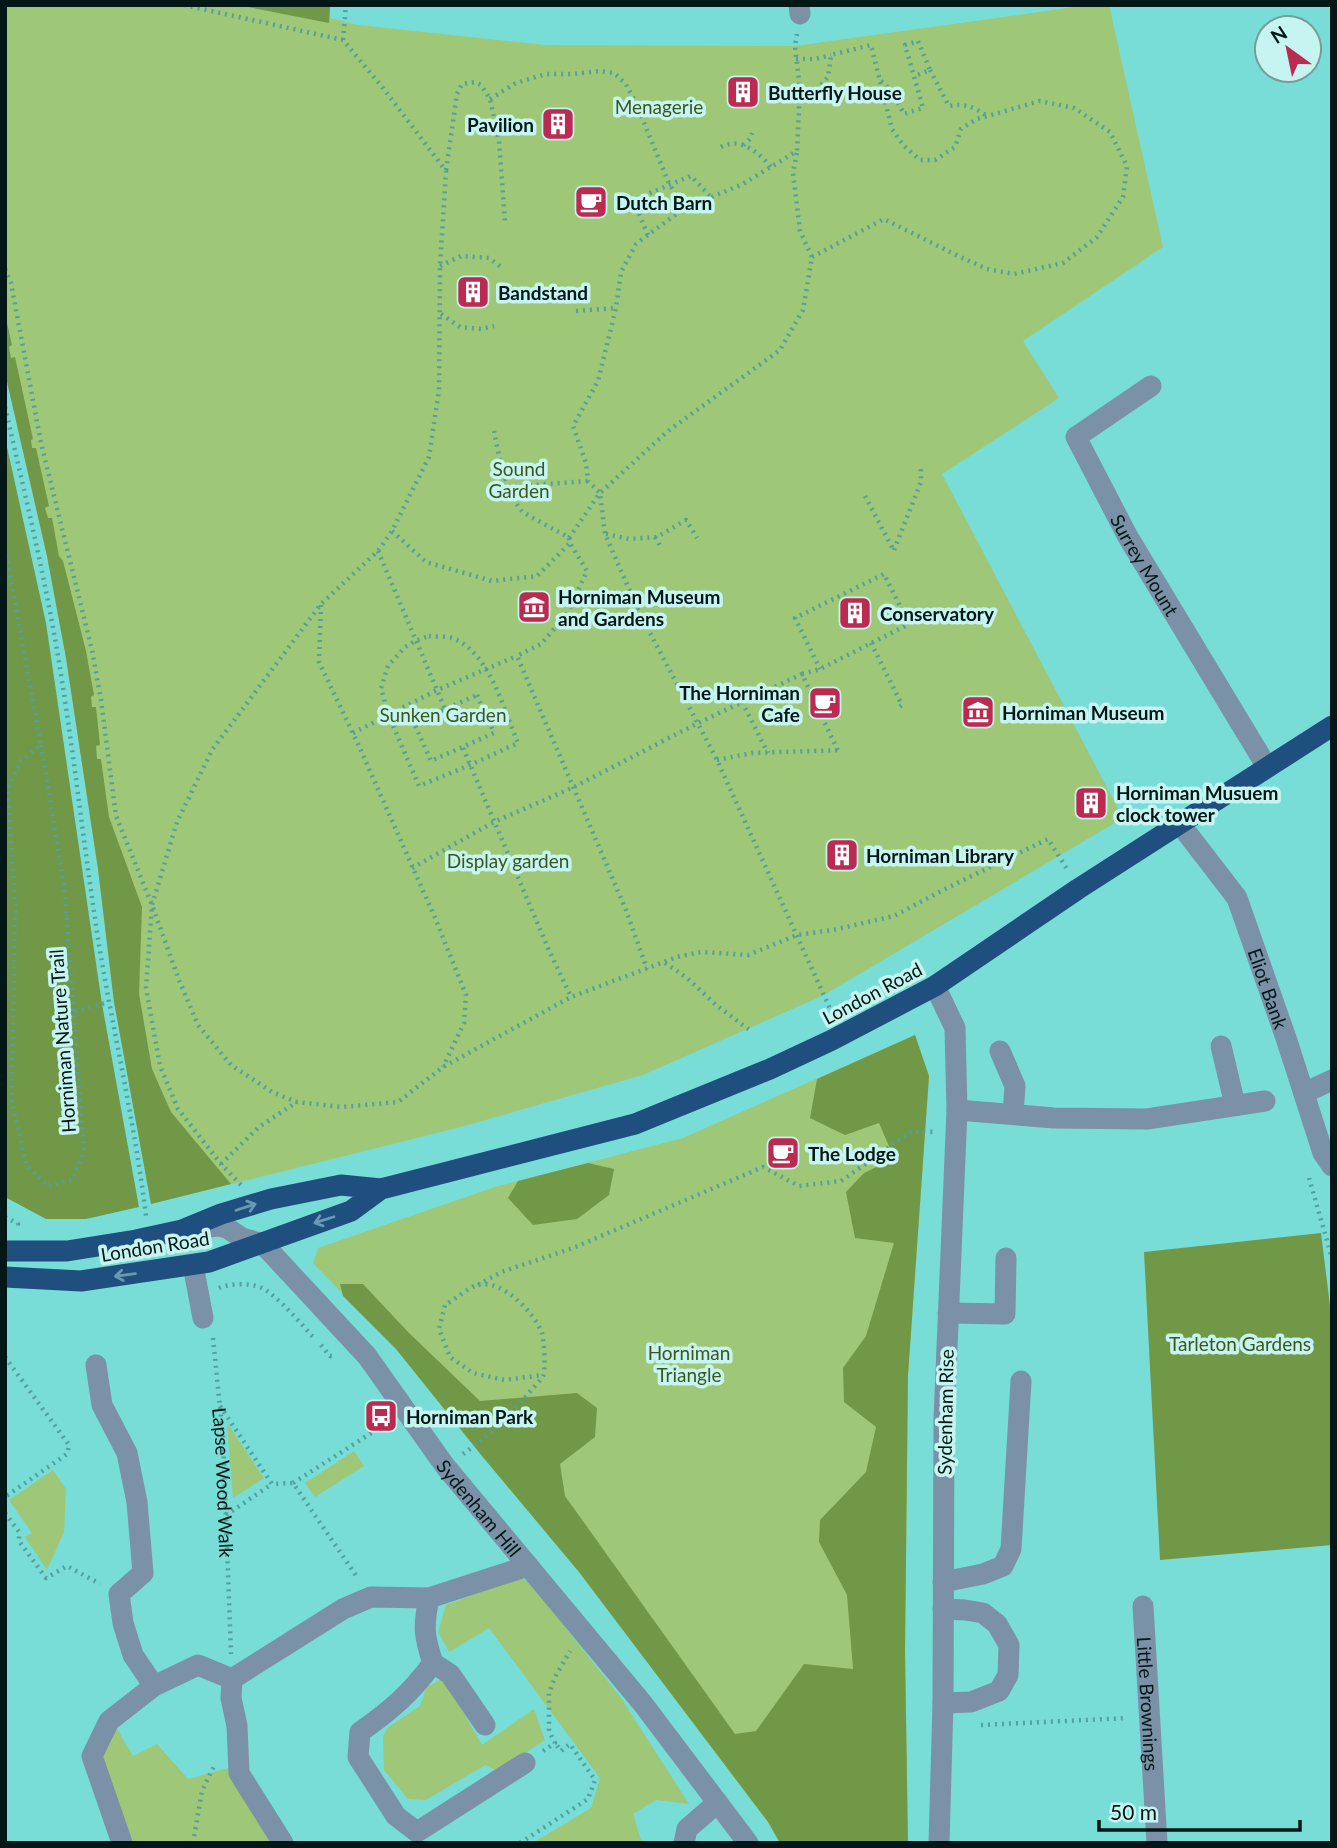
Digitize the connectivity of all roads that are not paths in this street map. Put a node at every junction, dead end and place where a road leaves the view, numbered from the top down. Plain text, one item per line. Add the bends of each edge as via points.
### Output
1 (1151, 386) dead end
2 (1332, 726) edge
3 (1267, 768) junction
4 (1180, 824) junction
5 (935, 986) junction
6 (1221, 1046) dead end
7 (1000, 1052) dead end
8 (1332, 1080) edge
9 (1304, 1093) junction
10 (1265, 1101) dead end
11 (1235, 1105) junction
12 (957, 1110) junction
13 (1013, 1114) junction
14 (1332, 1166) edge
15 (381, 1189) junction
16 (181, 1230) junction
17 (263, 1244) junction
18 (5, 1251) edge
19 (1006, 1258) dead end
20 (193, 1265) junction
21 (5, 1278) edge
22 (948, 1313) junction
23 (207, 1323) road end
24 (96, 1365) dead end
25 (1021, 1381) dead end
26 (528, 1566) junction
27 (943, 1582) junction
28 (429, 1598) junction
29 (1143, 1606) dead end
30 (943, 1609) junction
31 (433, 1663) junction
32 (232, 1679) junction
33 (154, 1686) junction
34 (943, 1703) junction
35 (485, 1725) dead end
36 (525, 1763) road end
37 (717, 1803) junction
38 (122, 1843) edge
39 (283, 1843) edge
40 (684, 1843) edge
41 (748, 1843) edge
42 (939, 1843) edge
43 (1157, 1843) edge

1 - 3 street, Surrey Mount via 1076,437 1128,537
2 - 3 highway, London Road
3 - 4 highway, London Road
4 - 5 highway, London Road
4 - 9 street, Eliot Bank via 1237,898
5 - 12 street, Sydenham Rise via 955,1028
5 - 15 highway, London Road via 770,1069 635,1124
6 - 11 street
7 - 13 street via 1015,1086
8 - 9 street
9 - 14 street, Eliot Bank via 1323,1153
10 - 11 street
11 - 13 street via 1147,1119
12 - 13 street
12 - 22 street, Sydenham Rise
16 -> 15 highway, London Road via 271,1199 341,1185
15 -> 17 highway, London Road via 351,1211
16 - 17 street, Sydenham Hill via 218,1226
16 - 18 highway, London Road via 66,1251
17 - 20 highway, London Road
17 - 26 street, Sydenham Hill via 367,1356 445,1466
19 - 22 street via 1005,1314
20 -> 21 highway, London Road via 81,1281
20 - 23 street
22 - 27 street, Sydenham Rise
24 - 33 street via 102,1405 127,1454 137,1502 143,1573 119,1594 123,1623 133,1655
25 - 27 street via 1011,1549 1003,1566
26 - 28 street
26 - 37 street, Sydenham Hill via 643,1704
27 - 30 street, Sydenham Rise
28 - 31 street via 425,1639
28 - 32 street via 371,1597 343,1609
29 - 43 street, Little Brownings
30 - 34 street, Sydenham Rise
30 - 34 street via 984,1613 1009,1645 1008,1675 999,1691 971,1702
31 - 35 street via 450,1674
31 - 36 street via 416,1686 360,1732 358,1757 396,1816 417,1832
32 - 33 street via 198,1665
32 - 39 street via 239,1773
33 - 38 street via 109,1721 92,1756
34 - 42 street, Sydenham Rise
37 - 40 street via 687,1829
37 - 41 street, Sydenham Hill

